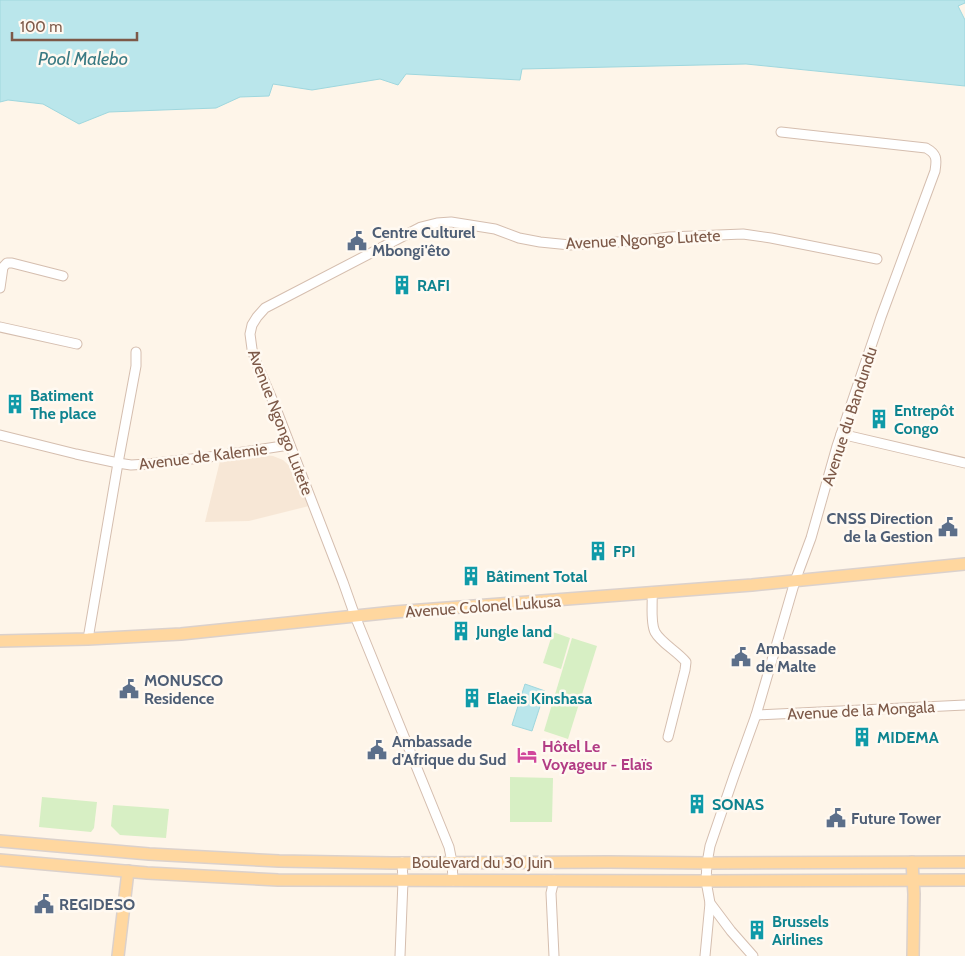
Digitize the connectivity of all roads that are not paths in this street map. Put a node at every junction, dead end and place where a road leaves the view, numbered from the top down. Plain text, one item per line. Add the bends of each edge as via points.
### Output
1 (781, 132) dead end
2 (877, 259) dead end
3 (63, 276) dead end
4 (0, 288) edge
5 (0, 327) edge
6 (77, 344) dead end
7 (136, 352) dead end
8 (841, 434) junction
9 (0, 435) edge
10 (289, 445) junction
11 (118, 463) junction
12 (965, 463) edge
13 (965, 564) edge
14 (795, 581) junction
15 (652, 592) junction
16 (355, 616) junction
17 (88, 639) junction
18 (0, 641) edge
19 (965, 705) edge
20 (756, 715) junction
21 (668, 737) dead end
22 (0, 841) edge
23 (0, 860) edge
24 (402, 862) junction
25 (452, 862) junction
26 (912, 862) junction
27 (965, 862) edge
28 (707, 863) junction
29 (128, 872) junction
30 (554, 880) junction
31 (965, 880) edge
32 (403, 881) junction
33 (453, 881) junction
34 (706, 881) junction
35 (913, 881) junction
36 (710, 903) junction
37 (118, 956) edge
38 (400, 956) edge
39 (554, 956) edge
40 (705, 956) edge
41 (754, 956) edge
42 (913, 956) edge

1 - 8 street, Avenue du Bandundu via 926,148 933,152 935,158 936,171
2 - 10 street, Avenue Ngongo Lutete via 743,234 570,244 519,238 495,229 451,222 428,225 281,299 257,317 250,334 252,349
3 - 4 street via 7,263 3,267
5 - 6 street
7 - 11 street
8 - 12 street
8 - 14 street, Avenue du Bandundu
9 - 11 street, Avenue de Kalemie
10 - 11 street, Avenue de Kalemie via 148,464
10 - 16 street, Avenue Ngongo Lutete
11 - 17 street
13 - 14 main road, Avenue Colonel Lukusa
14 - 15 main road, Avenue Colonel Lukusa
14 - 20 street, Avenue du Bandundu
15 - 16 main road, Avenue Colonel Lukusa
15 - 21 street via 654,631 686,662
16 - 17 main road, Avenue Colonel Lukusa via 181,634
16 - 25 street, Avenue Ngongo Lutete via 449,847
17 - 18 main road, Avenue Colonel Lukusa
19 - 20 street, Avenue de la Mongala
20 - 28 street, Avenue du Bandundu
22 - 24 main road, Boulevard du 30 Juin via 279,861
23 - 29 main road, Boulevard du 30 Juin
24 - 25 main road, Boulevard du 30 Juin
24 - 32 street
25 - 28 main road, Boulevard du 30 Juin
25 - 33 street, Avenue Ngongo Lutete
26 - 27 main road, Boulevard du 30 Juin
26 - 28 main road, Boulevard du 30 Juin
26 - 35 main road
28 - 34 street, Avenue du Bandundu
29 - 32 main road, Boulevard du 30 Juin via 278,880
29 - 37 main road
30 - 33 main road, Boulevard du 30 Juin
30 - 34 main road, Boulevard du 30 Juin
30 - 39 street via 551,893
31 - 35 main road, Boulevard du 30 Juin
32 - 33 main road, Boulevard du 30 Juin
32 - 38 street
34 - 35 main road, Boulevard du 30 Juin
34 - 36 street, Avenue du Bandundu
35 - 42 main road
36 - 40 street
36 - 41 street

